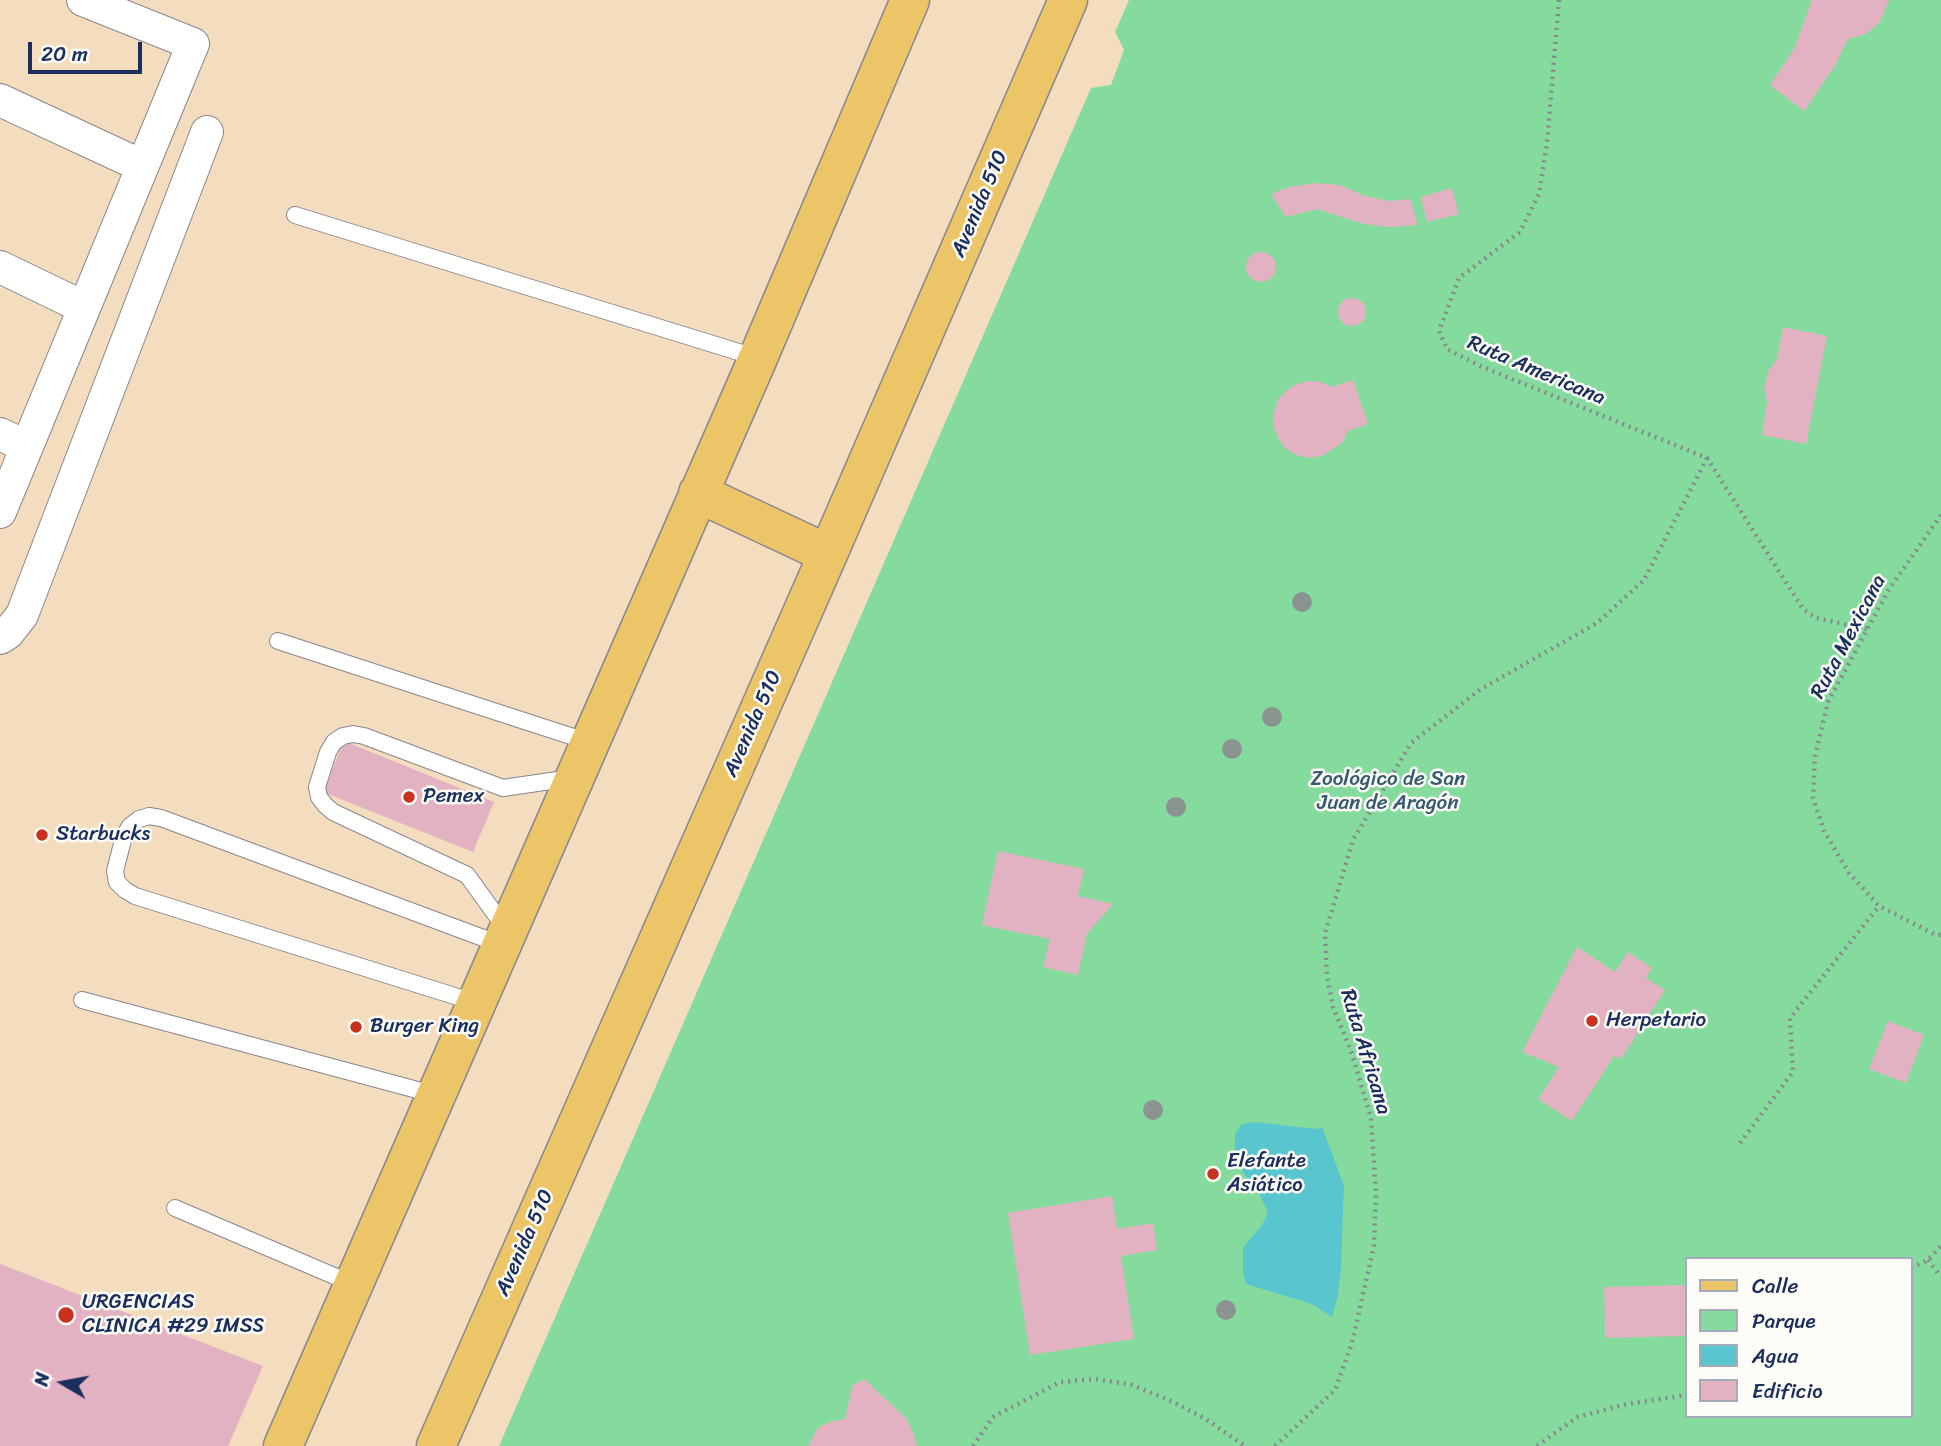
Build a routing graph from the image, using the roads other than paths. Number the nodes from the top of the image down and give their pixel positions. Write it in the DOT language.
graph roads {
  1 [pos="83,0"];
  2 [pos="909,0"];
  3 [pos="1068,0"];
  4 [pos="0,100"];
  5 [pos="207,132"];
  6 [pos="142,166"];
  7 [pos="295,215"];
  8 [pos="0,267"];
  9 [pos="83,307"];
  10 [pos="758,358"];
  11 [pos="13,441"];
  12 [pos="698,493"];
  13 [pos="0,512"];
  14 [pos="828,554"];
  15 [pos="0,638"];
  16 [pos="278,641"];
  17 [pos="589,743"];
  18 [pos="574,777"];
  19 [pos="505,939"];
  20 [pos="82,1000"];
  21 [pos="477,1003"];
  22 [pos="436,1095"];
  23 [pos="175,1208"];
  24 [pos="353,1284"];
  25 [pos="282,1446"];
  26 [pos="436,1446"];
  1 -- 6 [label="street"];
  2 -- 10 [label="main road"];
  3 -- 14 [label="main road, Avenida 510"];
  4 -- 6 [label="street"];
  5 -- 15 [label="street"];
  6 -- 9 [label="street"];
  7 -- 10 [label="lane"];
  8 -- 9 [label="street"];
  9 -- 11 [label="street"];
  10 -- 12 [label="main road"];
  11 -- 13 [label="street"];
  12 -- 14 [label="main road"];
  12 -- 17 [label="main road"];
  14 -- 26 [label="main road, Avenida 510"];
  16 -- 17 [label="lane"];
  17 -- 18 [label="main road"];
  18 -- 19 [label="main road"];
  18 -- 19 [label="lane"];
  19 -- 21 [label="main road"];
  19 -- 21 [label="lane"];
  20 -- 22 [label="lane"];
  21 -- 22 [label="main road"];
  22 -- 24 [label="main road"];
  23 -- 24 [label="lane"];
  24 -- 25 [label="main road"];
}
